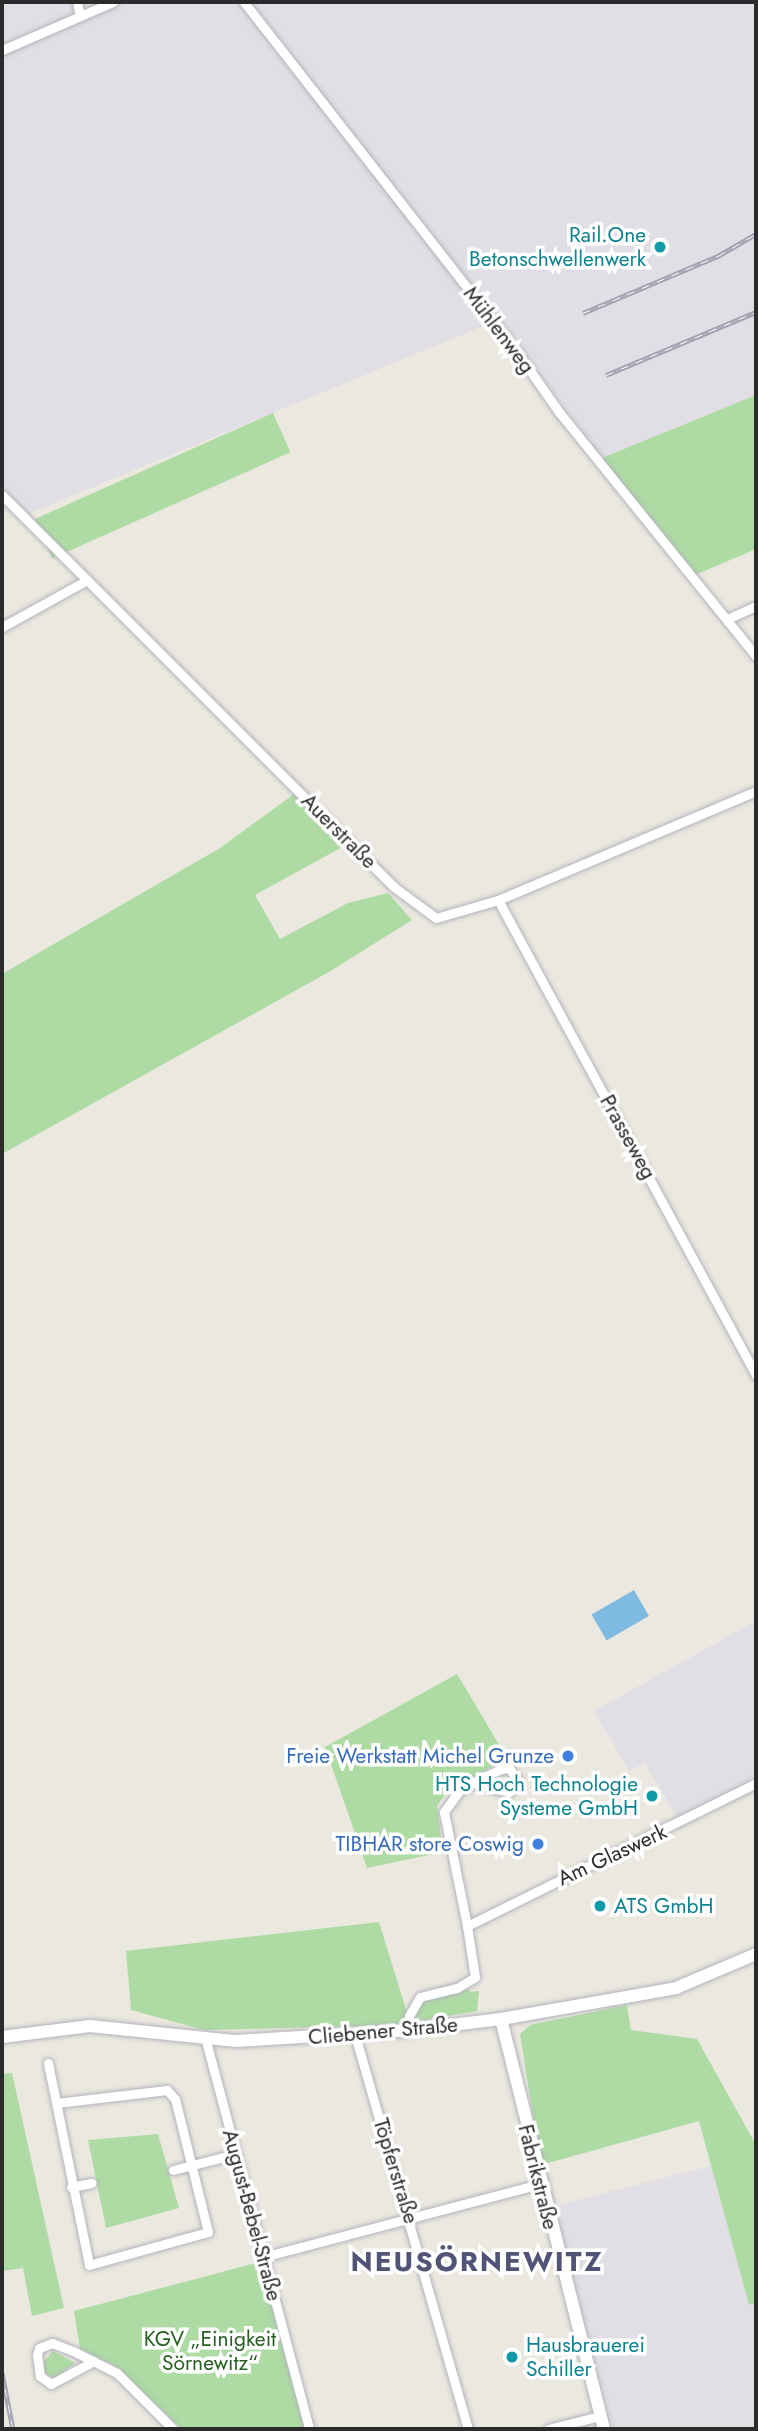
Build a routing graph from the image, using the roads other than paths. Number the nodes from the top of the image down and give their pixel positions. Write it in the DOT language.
graph roads {
  1 [pos="77,2"];
  2 [pos="113,2"];
  3 [pos="244,2"];
  4 [pos="80,16"];
  5 [pos="2,50"];
  6 [pos="2,495"];
  7 [pos="87,580"];
  8 [pos="756,606"];
  9 [pos="727,619"];
  10 [pos="2,626"];
  11 [pos="756,656"];
  12 [pos="756,791"];
  13 [pos="498,900"];
  14 [pos="756,1375"];
  15 [pos="473,1783"];
  16 [pos="756,1783"];
  17 [pos="467,1926"];
  18 [pos="756,1954"];
  19 [pos="501,2019"];
  20 [pos="409,2030"];
  21 [pos="355,2035"];
  22 [pos="2,2037"];
  23 [pos="206,2041"];
  24 [pos="48,2063"];
  25 [pos="57,2103"];
  26 [pos="236,2154"];
  27 [pos="193,2165"];
  28 [pos="173,2170"];
  29 [pos="92,2183"];
  30 [pos="540,2184"];
  31 [pos="71,2187"];
  32 [pos="410,2217"];
  33 [pos="263,2257"];
  34 [pos="94,2361"];
  35 [pos="600,2416"];
  36 [pos="173,2429"];
  37 [pos="309,2429"];
  38 [pos="468,2429"];
  39 [pos="548,2429"];
  40 [pos="604,2429"];
  1 -- 4 [label="street"];
  2 -- 4 [label="street"];
  3 -- 9 [label="street, Mühlenweg"];
  4 -- 5 [label="street"];
  6 -- 7 [label="street, Auerstraße"];
  7 -- 10 [label="street"];
  7 -- 13 [label="street, Auerstraße"];
  8 -- 9 [label="street"];
  9 -- 11 [label="street, Mühlenweg"];
  12 -- 13 [label="street, Auerstraße"];
  13 -- 14 [label="street, Prasseweg"];
  15 -- 17 [label="street"];
  16 -- 17 [label="street, Am Glaswerk"];
  17 -- 20 [label="street"];
  18 -- 19 [label="street, Cliebener Straße"];
  19 -- 20 [label="street, Cliebener Straße"];
  19 -- 30 [label="street, Fabrikstraße"];
  20 -- 21 [label="street, Cliebener Straße"];
  21 -- 23 [label="street, Cliebener Straße"];
  21 -- 32 [label="street, Töpferstraße"];
  22 -- 23 [label="street, Cliebener Straße"];
  23 -- 26 [label="street, August-Bebel-Straße"];
  24 -- 25 [label="street"];
  25 -- 27 [label="street"];
  25 -- 31 [label="street"];
  26 -- 27 [label="street"];
  26 -- 33 [label="street, August-Bebel-Straße"];
  27 -- 28 [label="street"];
  27 -- 31 [label="street"];
  29 -- 31 [label="street"];
  30 -- 32 [label="street"];
  30 -- 35 [label="street, Fabrikstraße"];
  32 -- 33 [label="street"];
  32 -- 38 [label="street, Töpferstraße"];
  33 -- 37 [label="street, August-Bebel-Straße"];
  34 -- 34 [label="street"];
  34 -- 36 [label="street"];
  35 -- 39 [label="street"];
  35 -- 40 [label="street, Fabrikstraße"];
}
